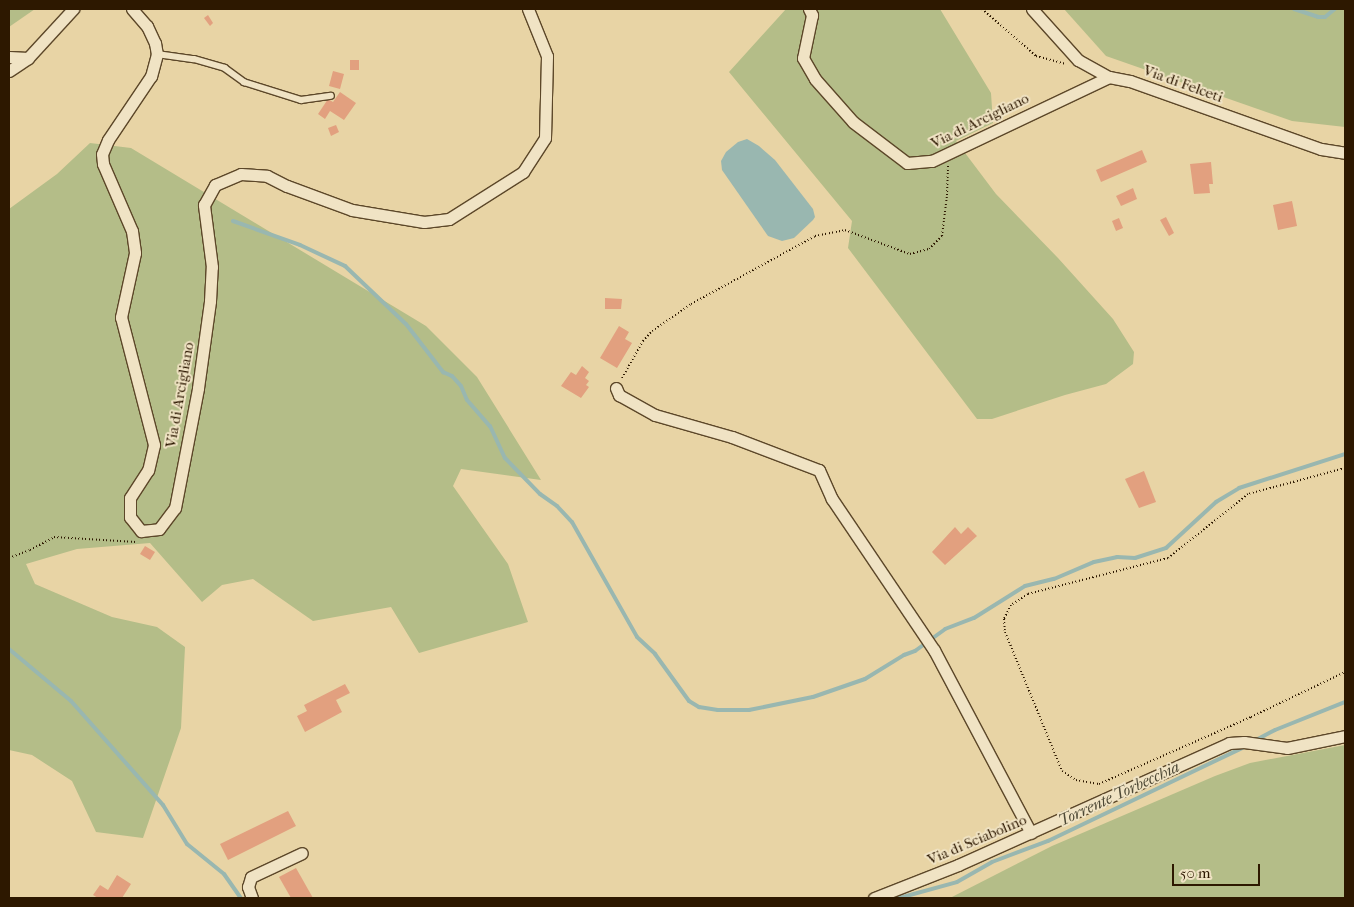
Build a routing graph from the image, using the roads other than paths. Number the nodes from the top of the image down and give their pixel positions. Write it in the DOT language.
graph roads {
  1 [pos="73,9"];
  2 [pos="132,9"];
  3 [pos="528,9"];
  4 [pos="809,9"];
  5 [pos="1032,9"];
  6 [pos="157,54"];
  7 [pos="9,58"];
  8 [pos="28,58"];
  9 [pos="9,71"];
  10 [pos="1110,77"];
  11 [pos="331,96"];
  12 [pos="1345,153"];
  13 [pos="616,388"];
  14 [pos="1345,736"];
  15 [pos="1031,833"];
  16 [pos="302,853"];
  17 [pos="252,898"];
  18 [pos="874,898"];
  1 -- 8 [label="street"];
  2 -- 6 [label="street"];
  3 -- 6 [label="street, Via di Arcigliano"];
  4 -- 10 [label="street, Via di Arcigliano"];
  5 -- 10 [label="street, Via di Felceti"];
  6 -- 11 [label="lane"];
  7 -- 8 [label="street"];
  8 -- 9 [label="street"];
  10 -- 12 [label="street, Via di Felceti"];
  13 -- 15 [label="street"];
  14 -- 15 [label="street, Via di Sciabolino"];
  15 -- 18 [label="street, Via di Sciabolino"];
  16 -- 17 [label="street"];
}
